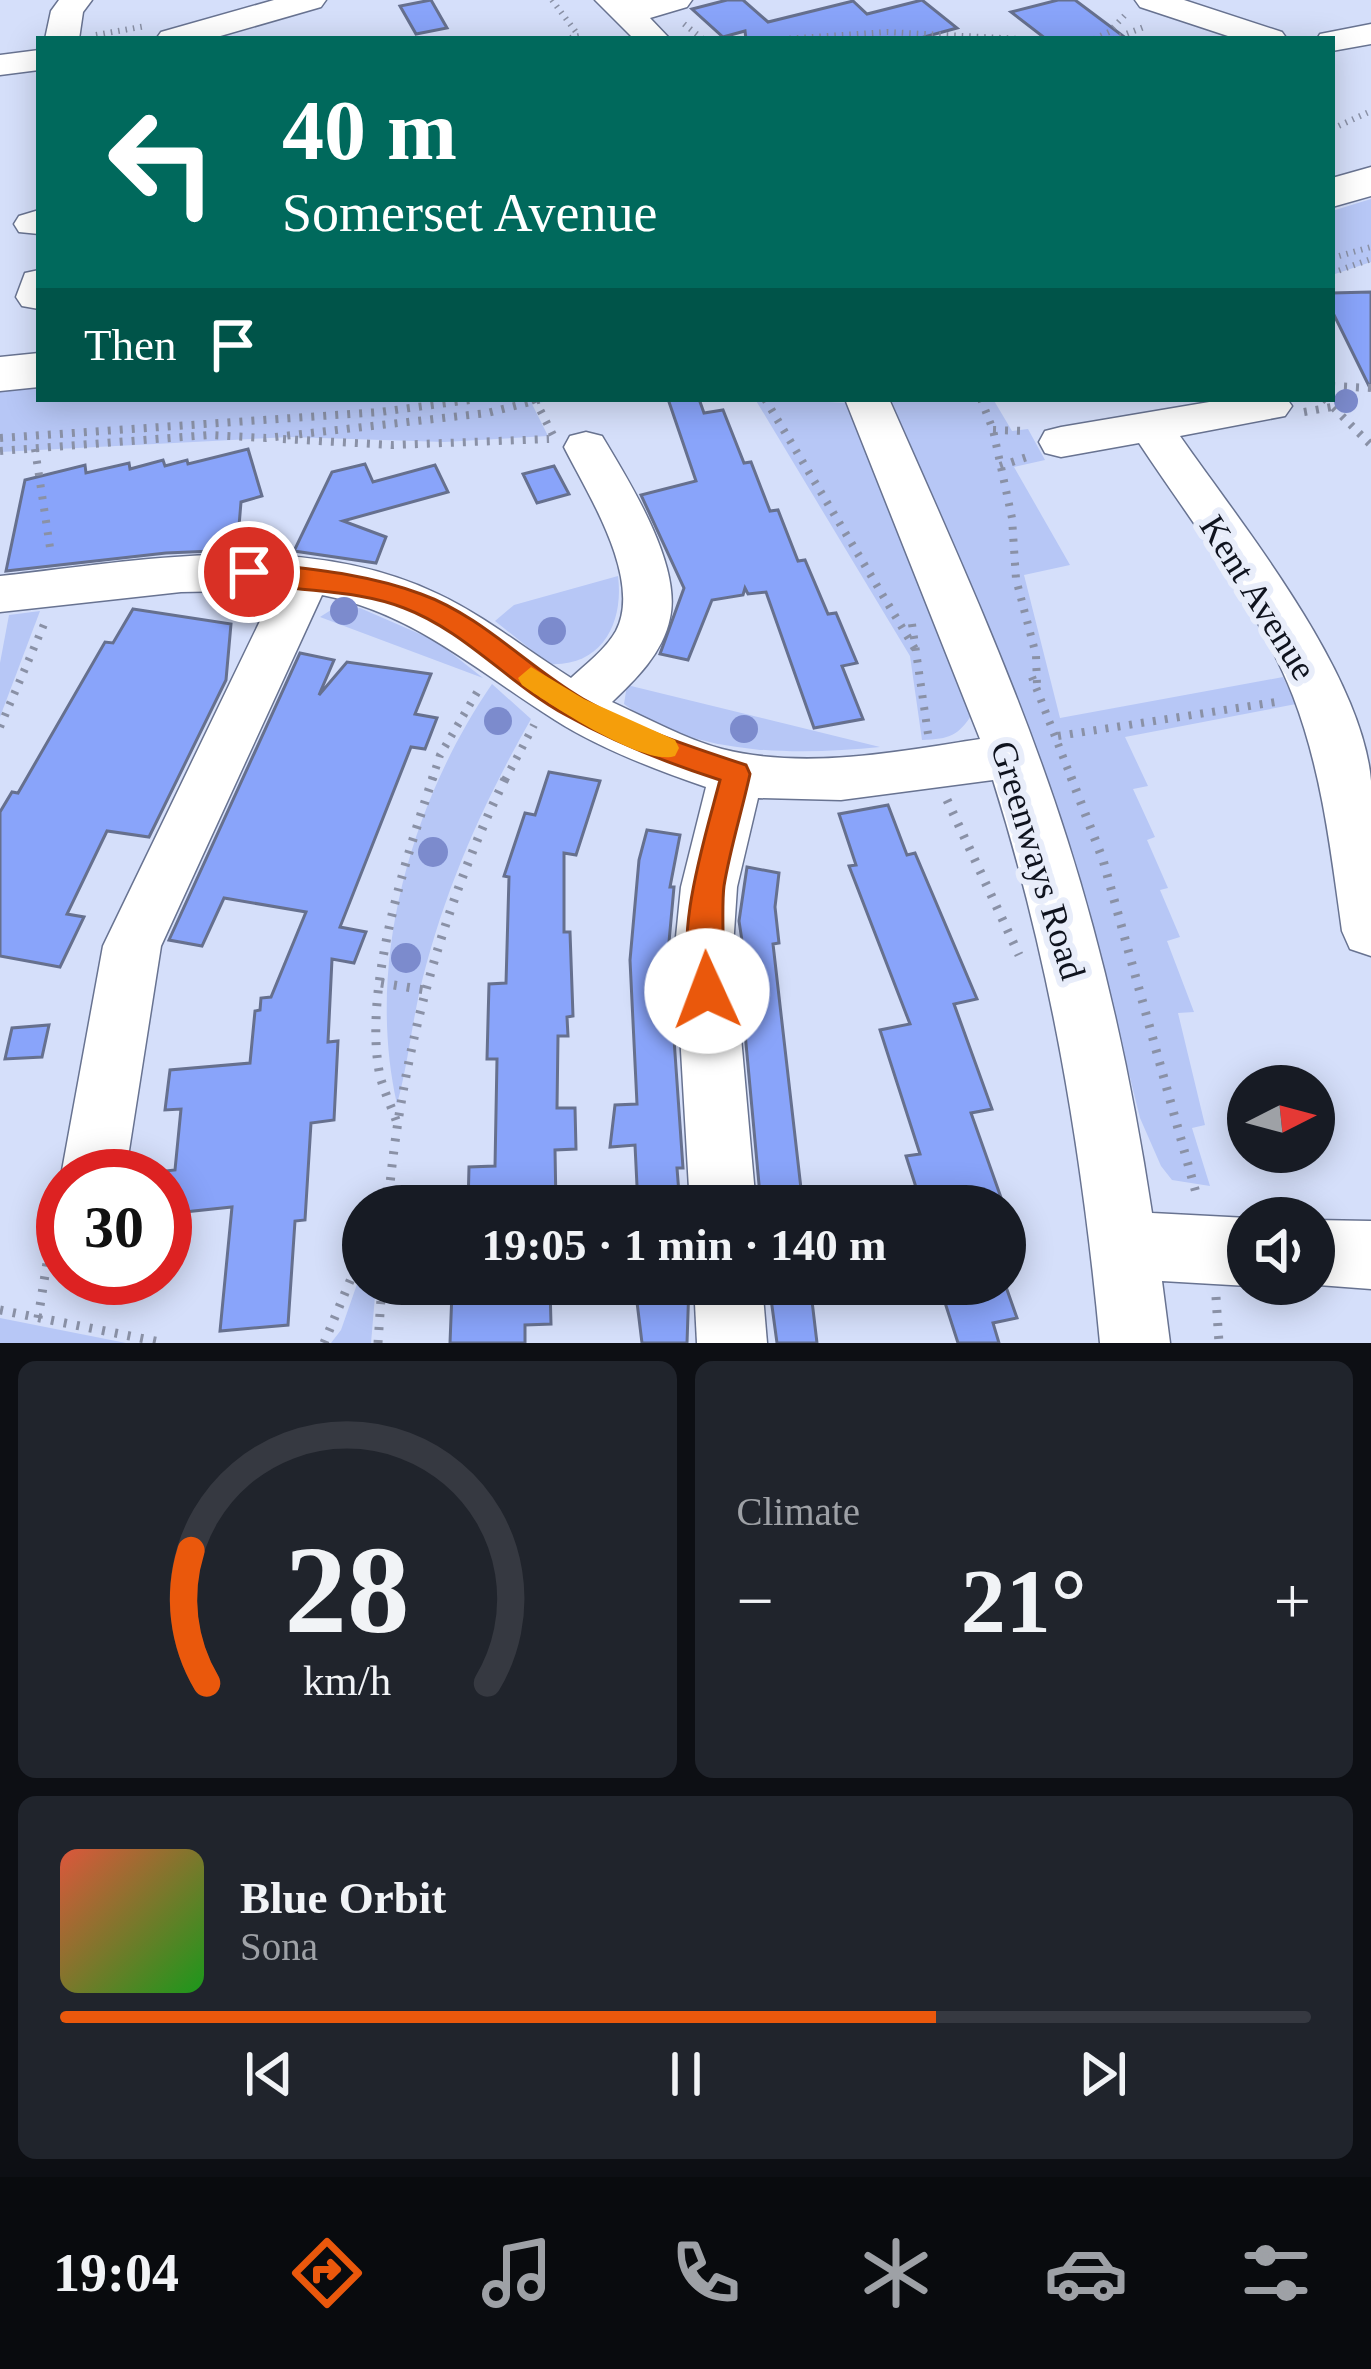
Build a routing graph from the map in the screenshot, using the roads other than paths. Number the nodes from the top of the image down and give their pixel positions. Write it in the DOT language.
graph roads {
  1 [pos="76,0"];
  2 [pos="310,0"];
  3 [pos="676,0"];
  4 [pos="619,7"];
  5 [pos="1139,8"];
  6 [pos="1371,34"];
  7 [pos="63,36"];
  8 [pos="184,36"];
  9 [pos="650,36"];
  10 [pos="1257,36"];
  11 [pos="1335,40"];
  12 [pos="36,60"];
  13 [pos="0,65"];
  14 [pos="1371,182"];
  15 [pos="1335,192"];
  16 [pos="36,370"];
  17 [pos="0,374"];
  18 [pos="868,402"];
  19 [pos="1270,406"];
  20 [pos="1151,428"];
  21 [pos="1061,442"];
  22 [pos="592,454"];
  23 [pos="307,575"];
  24 [pos="0,594"];
  25 [pos="565,700"];
  26 [pos="1034,746"];
  27 [pos="736,774"];
  28 [pos="1358,777"];
  29 [pos="1371,931"];
  30 [pos="97,1149"];
  31 [pos="721,1185"];
  32 [pos="1125,1245"];
  33 [pos="1227,1251"];
  34 [pos="1335,1254"];
  35 [pos="1371,1255"];
  36 [pos="729,1305"];
  37 [pos="732,1343"];
  38 [pos="1135,1343"];
  1 -- 7 [label="street"];
  2 -- 8 [label="street"];
  3 -- 4 [label="street"];
  4 -- 9 [label="street"];
  5 -- 10 [label="street"];
  6 -- 11 [label="street"];
  12 -- 13 [label="street"];
  14 -- 15 [label="main road"];
  16 -- 17 [label="main road"];
  18 -- 26 [label="street, Greenways Road"];
  19 -- 20 [label="street"];
  20 -- 21 [label="street"];
  20 -- 28 [label="street, Kent Avenue"];
  22 -- 25 [label="street"];
  23 -- 24 [label="street"];
  23 -- 25 [label="street"];
  23 -- 30 [label="street"];
  25 -- 27 [label="street"];
  26 -- 27 [label="street"];
  26 -- 32 [label="street, Greenways Road"];
  27 -- 31 [label="street"];
  28 -- 29 [label="street, Kent Avenue"];
  32 -- 33 [label="street"];
  32 -- 38 [label="street, Greenways Road"];
  34 -- 35 [label="street"];
  36 -- 37 [label="street"];
}
